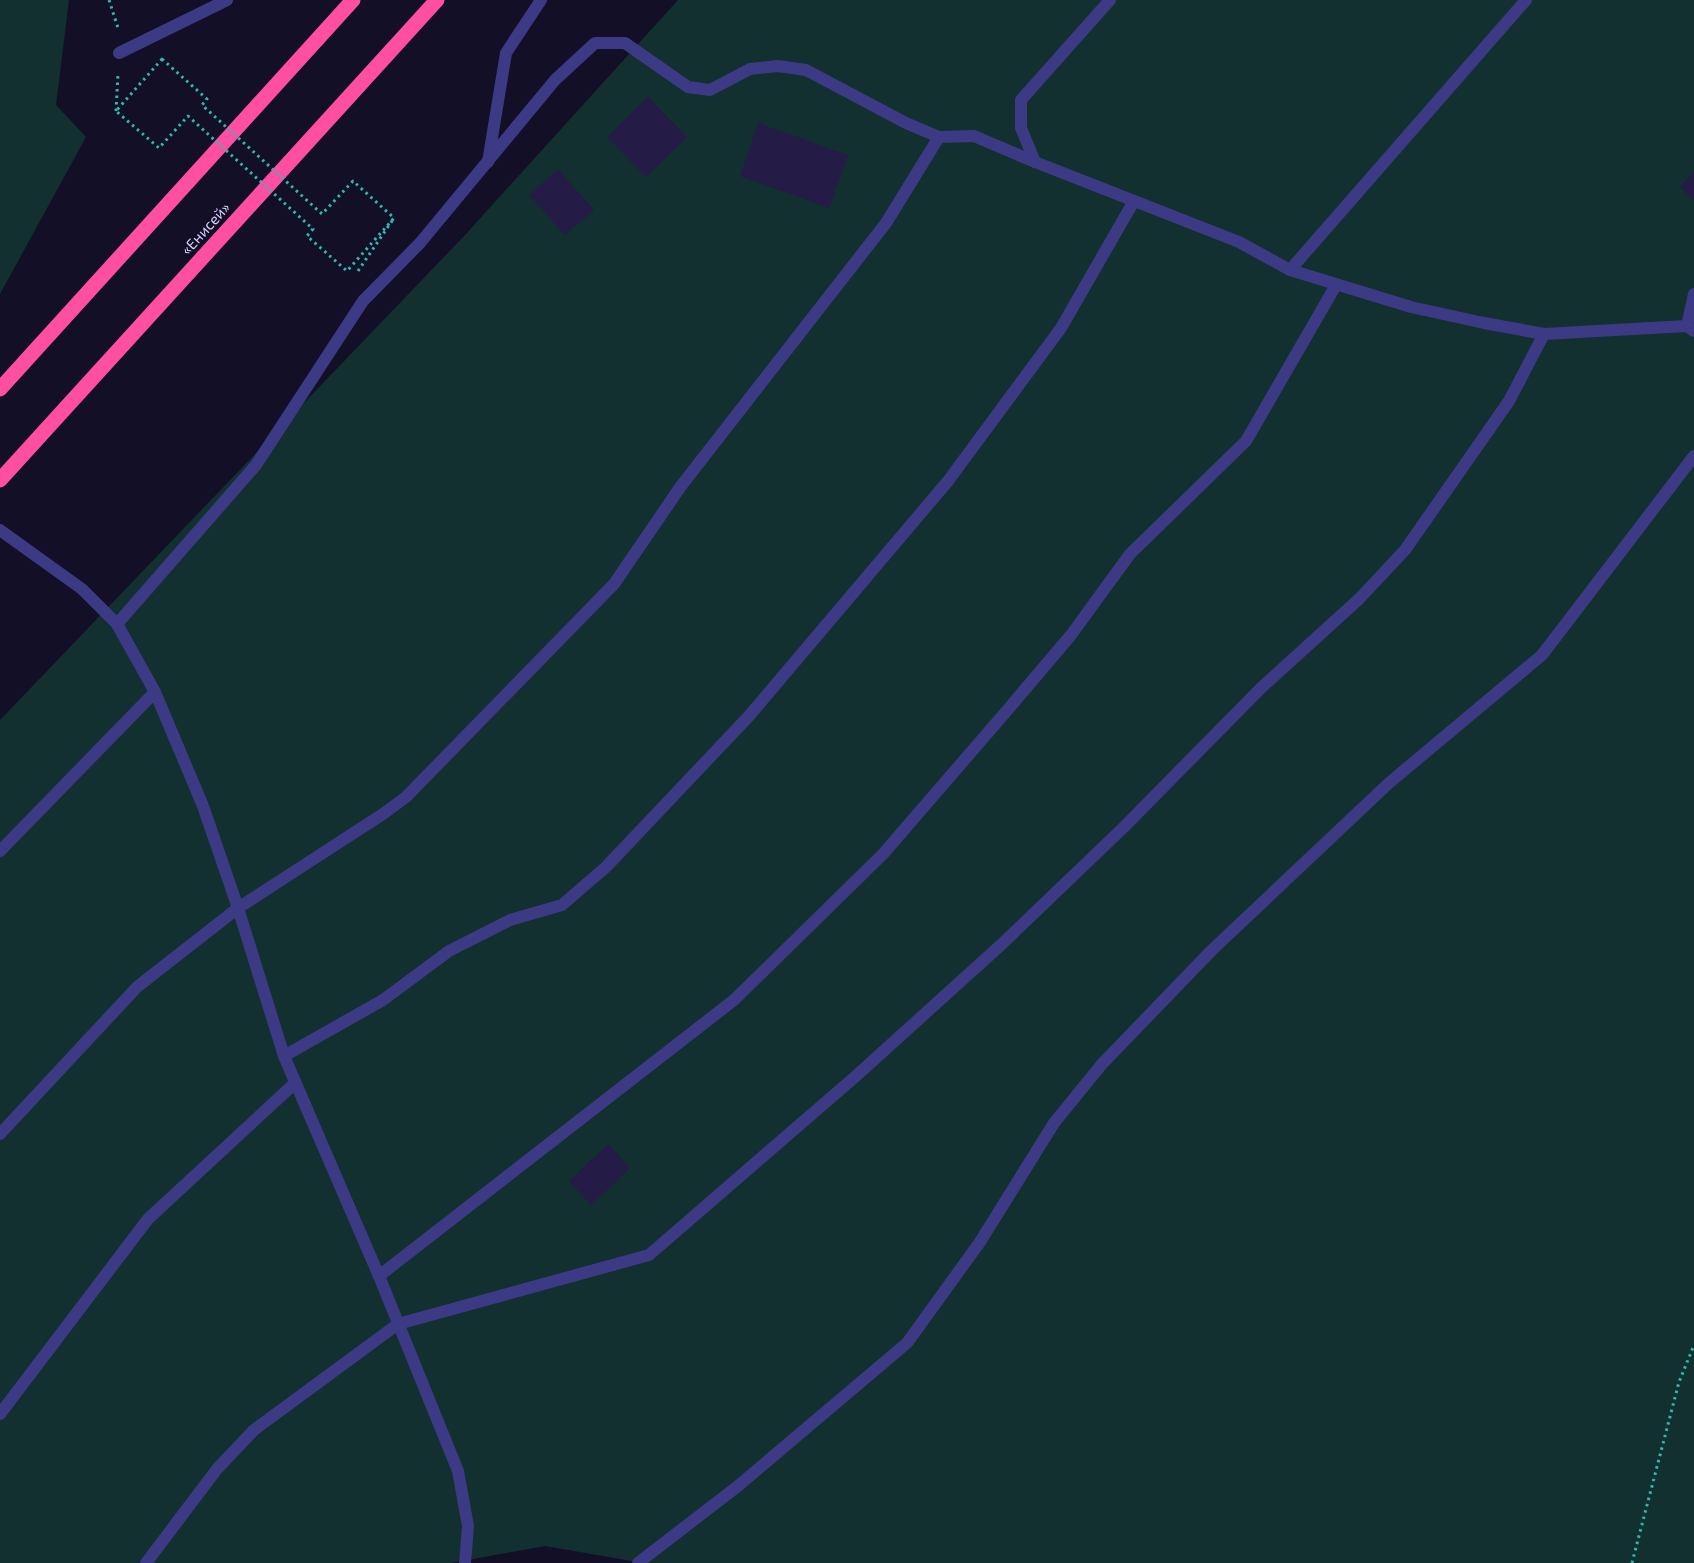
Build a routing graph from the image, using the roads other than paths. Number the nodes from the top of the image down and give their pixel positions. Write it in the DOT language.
graph roads {
  1 [pos="227,0"];
  2 [pos="353,0"];
  3 [pos="437,0"];
  4 [pos="541,0"];
  5 [pos="1110,0"];
  6 [pos="1526,0"];
  7 [pos="119,53"];
  8 [pos="939,137"];
  9 [pos="488,162"];
  10 [pos="1035,162"];
  11 [pos="1134,201"];
  12 [pos="1290,270"];
  13 [pos="1336,284"];
  14 [pos="1694,294"];
  15 [pos="1690,328"];
  16 [pos="1544,334"];
  17 [pos="0,389"];
  18 [pos="1694,456"];
  19 [pos="0,480"];
  20 [pos="0,530"];
  21 [pos="116,624"];
  22 [pos="155,692"];
  23 [pos="0,851"];
  24 [pos="238,908"];
  25 [pos="284,1056"];
  26 [pos="295,1083"];
  27 [pos="0,1134"];
  28 [pos="379,1276"];
  29 [pos="398,1324"];
  30 [pos="0,1414"];
  31 [pos="146,1563"];
  32 [pos="465,1563"];
  33 [pos="638,1563"];
  1 -- 7 [label="street"];
  2 -- 17 [label="highway"];
  3 -- 19 [label="highway, «Енисей»"];
  4 -- 9 [label="street"];
  5 -- 10 [label="street"];
  6 -- 12 [label="street"];
  8 -- 9 [label="street"];
  8 -- 10 [label="street"];
  8 -- 24 [label="street"];
  9 -- 21 [label="street"];
  10 -- 11 [label="street"];
  11 -- 12 [label="street"];
  11 -- 25 [label="street"];
  12 -- 13 [label="street"];
  13 -- 16 [label="street"];
  13 -- 28 [label="street"];
  14 -- 15 [label="street"];
  15 -- 16 [label="street"];
  16 -- 29 [label="street"];
  18 -- 33 [label="street"];
  20 -- 21 [label="street"];
  21 -- 22 [label="street"];
  22 -- 23 [label="street"];
  22 -- 24 [label="street"];
  24 -- 25 [label="street"];
  24 -- 27 [label="street"];
  25 -- 26 [label="street"];
  26 -- 28 [label="street"];
  26 -- 30 [label="street"];
  28 -- 29 [label="street"];
  29 -- 31 [label="street"];
  29 -- 32 [label="street"];
}
